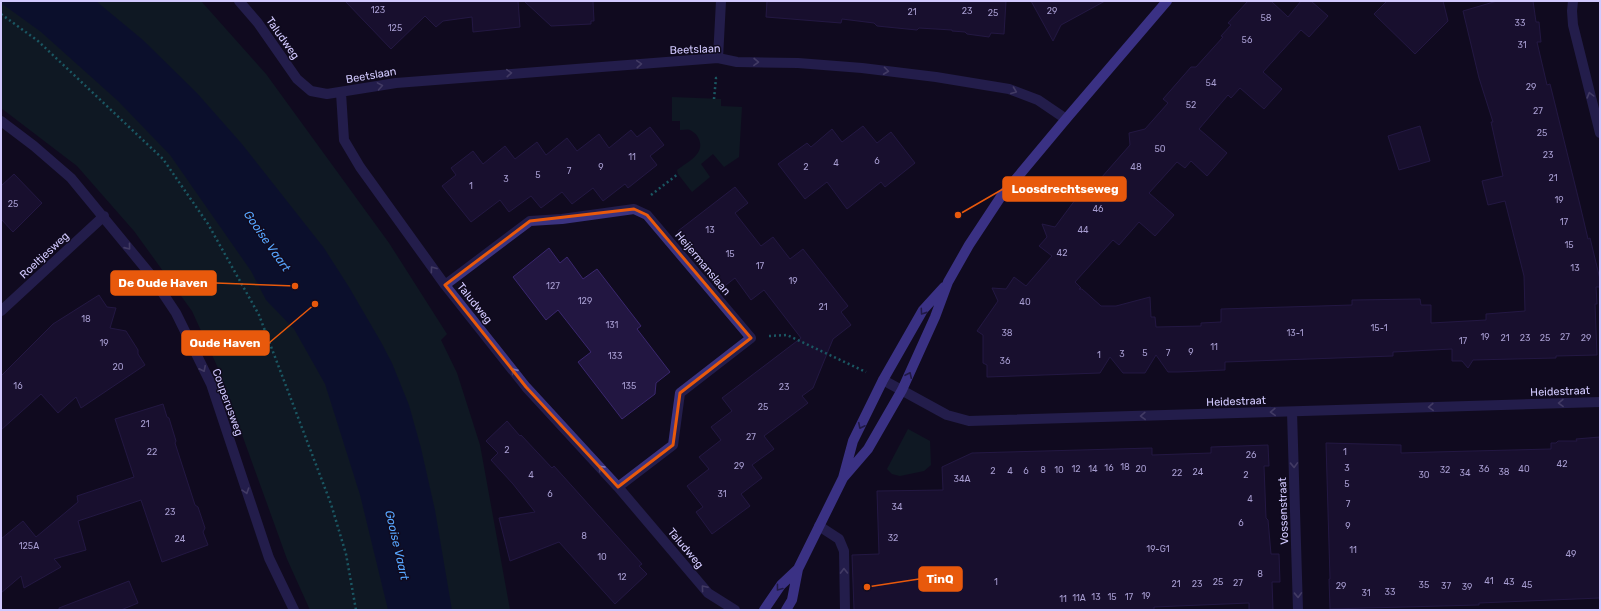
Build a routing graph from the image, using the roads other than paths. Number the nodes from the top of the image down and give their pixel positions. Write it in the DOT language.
graph roads {
  1 [pos="721,1"];
  2 [pos="1167,1"];
  3 [pos="1573,1"];
  4 [pos="241,2"];
  5 [pos="718,58"];
  6 [pos="341,93"];
  7 [pos="1066,119"];
  8 [pos="1,121"];
  9 [pos="1600,133"];
  10 [pos="104,216"];
  11 [pos="948,282"];
  12 [pos="445,286"];
  13 [pos="1,311"];
  14 [pos="883,380"];
  15 [pos="902,390"];
  16 [pos="1600,402"];
  17 [pos="1292,412"];
  18 [pos="843,478"];
  19 [pos="618,487"];
  20 [pos="819,526"];
  21 [pos="798,569"];
  22 [pos="294,610"];
  23 [pos="735,610"];
  24 [pos="764,610"];
  25 [pos="786,610"];
  26 [pos="845,610"];
  27 [pos="1298,610"];
  1 -- 5 [label="street"];
  2 -- 7 [label="street"];
  9 -- 3 [label="street, one-way"];
  4 -- 6 [label="street, Taludweg"];
  6 -- 5 [label="street, Beetslaan, one-way"];
  5 -- 7 [label="street, Beetslaan, one-way"];
  12 -- 6 [label="street, Taludweg, one-way"];
  7 -- 11 [label="street"];
  8 -- 10 [label="street, Couperusweg"];
  10 -- 13 [label="street, Roeltjesweg"];
  10 -- 22 [label="street, Couperusweg, one-way"];
  11 -- 14 [label="street, one-way"];
  15 -- 11 [label="street, one-way"];
  19 -- 12 [label="street, Taludweg, one-way"];
  12 -- 19 [label="street, Heijermanslaan"];
  14 -- 15 [label="street, Heidestraat"];
  14 -- 18 [label="street, one-way"];
  17 -- 15 [label="street, Heidestraat, one-way"];
  15 -- 18 [label="street"];
  16 -- 17 [label="street, Heidestraat, one-way"];
  17 -- 27 [label="street, Vossenstraat, one-way"];
  18 -- 20 [label="street"];
  23 -- 19 [label="street, Taludweg, one-way"];
  20 -- 21 [label="street"];
  26 -- 20 [label="street, one-way"];
  21 -- 24 [label="street, one-way"];
  21 -- 25 [label="street"];
}
